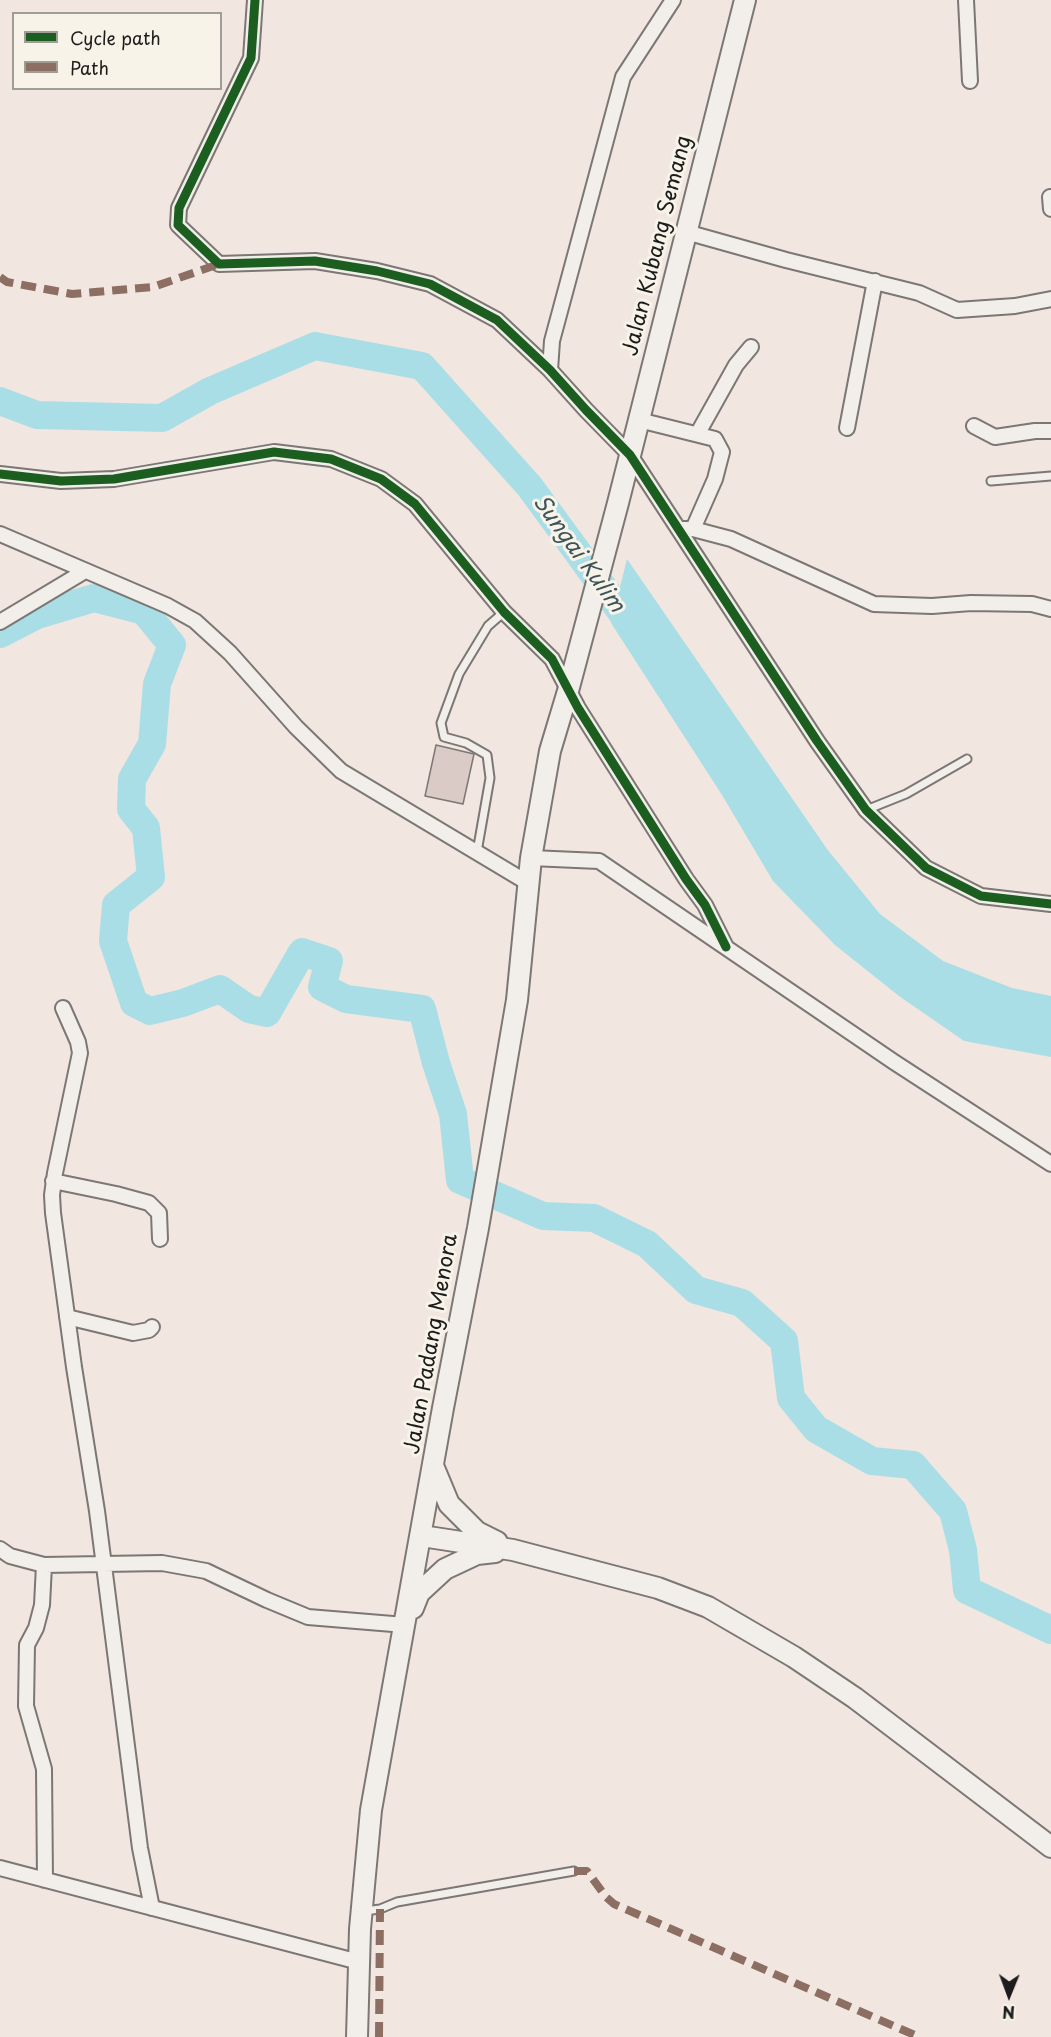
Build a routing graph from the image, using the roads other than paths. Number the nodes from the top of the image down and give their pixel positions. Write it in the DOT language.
graph roads {
  1 [pos="255,0"];
  2 [pos="673,0"];
  3 [pos="745,0"];
  4 [pos="966,0"];
  5 [pos="970,81"];
  6 [pos="686,232"];
  7 [pos="875,281"];
  8 [pos="1051,298"];
  9 [pos="751,347"];
  10 [pos="550,370"];
  11 [pos="639,420"];
  12 [pos="974,426"];
  13 [pos="847,428"];
  14 [pos="1051,431"];
  15 [pos="698,433"];
  16 [pos="630,455"];
  17 [pos="0,474"];
  18 [pos="1051,476"];
  19 [pos="991,481"];
  20 [pos="687,529"];
  21 [pos="0,534"];
  22 [pos="85,571"];
  23 [pos="1051,609"];
  24 [pos="504,612"];
  25 [pos="0,622"];
  26 [pos="575,663"];
  27 [pos="568,691"];
  28 [pos="967,759"];
  29 [pos="866,810"];
  30 [pos="477,852"];
  31 [pos="531,858"];
  32 [pos="528,883"];
  33 [pos="1049,901"];
  34 [pos="726,947"];
  35 [pos="63,1008"];
  36 [pos="1051,1164"];
  37 [pos="53,1181"];
  38 [pos="160,1239"];
  39 [pos="67,1317"];
  40 [pos="152,1326"];
  41 [pos="434,1468"];
  42 [pos="422,1536"];
  43 [pos="0,1549"];
  44 [pos="513,1550"];
  45 [pos="44,1564"];
  46 [pos="103,1564"];
  47 [pos="405,1625"];
  48 [pos="1051,1847"];
  49 [pos="0,1868"];
  50 [pos="574,1871"];
  51 [pos="45,1880"];
  52 [pos="152,1908"];
  53 [pos="362,1911"];
  54 [pos="359,1962"];
  55 [pos="357,2037"];
  1 -- 10 [label="street"];
  2 -- 10 [label="street"];
  3 -- 6 [label="main road, Jalan Kubang Semang"];
  4 -- 5 [label="street"];
  6 -- 7 [label="street"];
  6 -- 11 [label="main road, Jalan Kubang Semang"];
  7 -- 8 [label="street"];
  7 -- 13 [label="street"];
  9 -- 15 [label="street"];
  10 -- 16 [label="street"];
  11 -- 15 [label="street"];
  11 -- 16 [label="main road, Jalan Kubang Semang"];
  12 -- 14 [label="street"];
  15 -- 20 [label="street"];
  16 -- 20 [label="street"];
  16 -- 26 [label="main road, Jalan Kubang Semang"];
  17 -- 24 [label="street"];
  18 -- 19 [label="lane"];
  20 -- 23 [label="street"];
  20 -- 29 [label="street"];
  21 -- 22 [label="street"];
  22 -- 25 [label="street"];
  22 -- 30 [label="street"];
  24 -- 27 [label="street"];
  24 -- 30 [label="lane"];
  26 -- 27 [label="main road, Jalan Padang Menora"];
  27 -- 31 [label="main road, Jalan Padang Menora"];
  27 -- 34 [label="street"];
  28 -- 29 [label="lane"];
  29 -- 33 [label="street"];
  30 -- 32 [label="street"];
  31 -- 32 [label="main road, Jalan Padang Menora"];
  31 -- 34 [label="street"];
  32 -- 41 [label="main road, Jalan Padang Menora"];
  34 -- 36 [label="street"];
  35 -- 37 [label="street"];
  37 -- 38 [label="street"];
  37 -- 39 [label="street"];
  39 -- 40 [label="street"];
  39 -- 46 [label="street"];
  41 -- 42 [label="main road, Jalan Padang Menora"];
  41 -- 44 [label="main road"];
  42 -- 44 [label="main road"];
  42 -- 47 [label="main road, Jalan Padang Menora"];
  43 -- 45 [label="street"];
  44 -- 47 [label="main road"];
  44 -- 48 [label="main road"];
  45 -- 46 [label="street"];
  45 -- 51 [label="street"];
  46 -- 47 [label="street"];
  46 -- 52 [label="street"];
  47 -- 53 [label="main road, Jalan Padang Menora"];
  49 -- 51 [label="street"];
  50 -- 53 [label="lane"];
  51 -- 52 [label="street"];
  52 -- 54 [label="street"];
  53 -- 54 [label="main road, Jalan Padang Menora"];
  54 -- 55 [label="main road, Jalan Padang Menora"];
}
